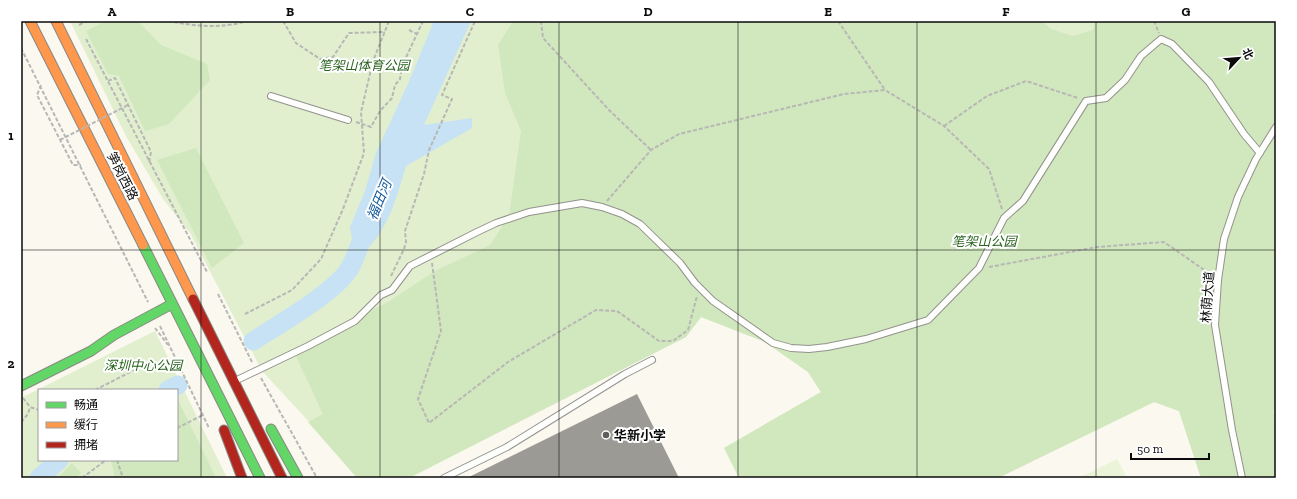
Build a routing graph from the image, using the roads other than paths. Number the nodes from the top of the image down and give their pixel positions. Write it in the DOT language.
graph roads {
  1 [pos="30,21"];
  2 [pos="56,21"];
  3 [pos="271,96"];
  4 [pos="348,120"];
  5 [pos="1276,127"];
  6 [pos="1260,153"];
  7 [pos="169,274"];
  8 [pos="172,304"];
  9 [pos="211,334"];
  10 [pos="192,344"];
  11 [pos="652,360"];
  12 [pos="239,378"];
  13 [pos="21,386"];
  14 [pos="258,408"];
  15 [pos="264,419"];
  16 [pos="259,477"];
  17 [pos="242,478"];
  18 [pos="282,478"];
  19 [pos="298,478"];
  20 [pos="444,478"];
  21 [pos="1242,478"];
  1 -- 7 [label="main road, 笋岗西路"];
  2 -- 7 [label="main road, 笋岗西路"];
  3 -- 4 [label="lane"];
  5 -- 6 [label="lane, 林荫大道"];
  6 -- 12 [label="lane"];
  6 -- 21 [label="lane, 林荫大道"];
  7 -- 8 [label="main road, 笋岗西路"];
  7 -- 9 [label="main road, 笋岗西路"];
  8 -- 10 [label="main road, 笋岗西路"];
  8 -- 13 [label="main road"];
  9 -- 12 [label="main road, 笋岗西路"];
  9 -- 18 [label="main road, 笋岗西路"];
  10 -- 16 [label="main road, 笋岗西路"];
  10 -- 17 [label="main road, 笋岗西路"];
  11 -- 20 [label="lane"];
  12 -- 14 [label="main road, 笋岗西路"];
  15 -- 19 [label="main road"];
}
